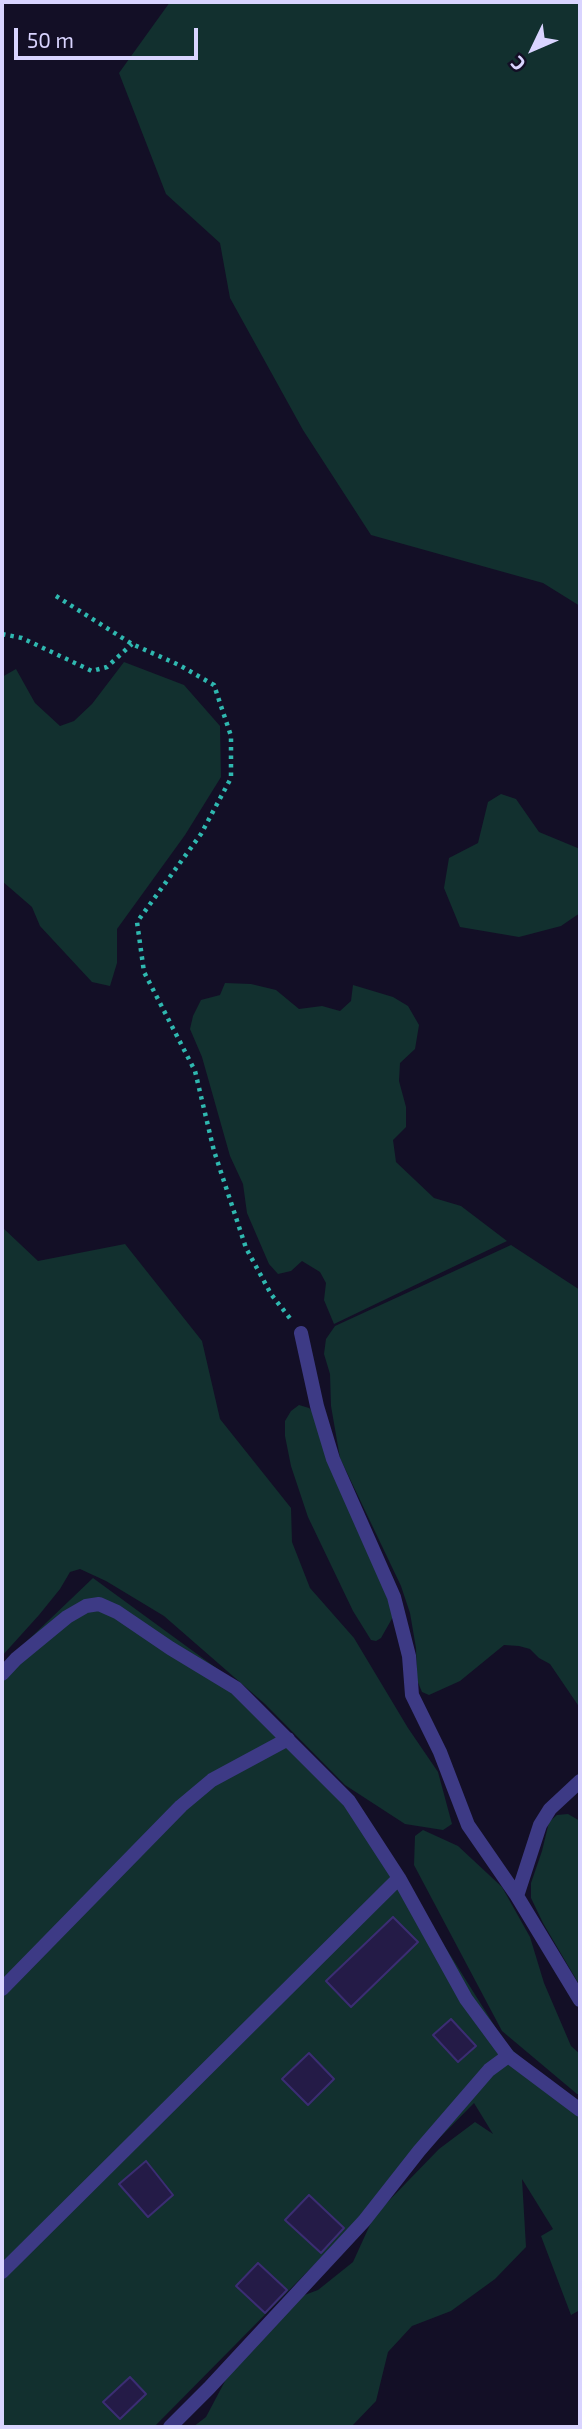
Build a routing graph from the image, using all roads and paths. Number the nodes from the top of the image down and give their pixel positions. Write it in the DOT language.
graph roads {
  1 [pos="55,596"];
  2 [pos="2,635"];
  3 [pos="132,644"];
  4 [pos="301,1333"];
  5 [pos="2,1674"];
  6 [pos="288,1739"];
  7 [pos="580,1781"];
  8 [pos="399,1878"];
  9 [pos="517,1896"];
  10 [pos="2,1989"];
  11 [pos="580,2000"];
  12 [pos="508,2056"];
  13 [pos="580,2110"];
  14 [pos="2,2272"];
  15 [pos="170,2427"];
  1 -- 3 [label="path"];
  2 -- 3 [label="path"];
  3 -- 4 [label="path"];
  4 -- 9 [label="lane"];
  5 -- 6 [label="lane"];
  6 -- 8 [label="lane"];
  6 -- 10 [label="lane"];
  7 -- 9 [label="lane"];
  8 -- 12 [label="lane"];
  8 -- 14 [label="lane"];
  9 -- 11 [label="lane"];
  12 -- 13 [label="lane"];
  12 -- 15 [label="lane"];
}
